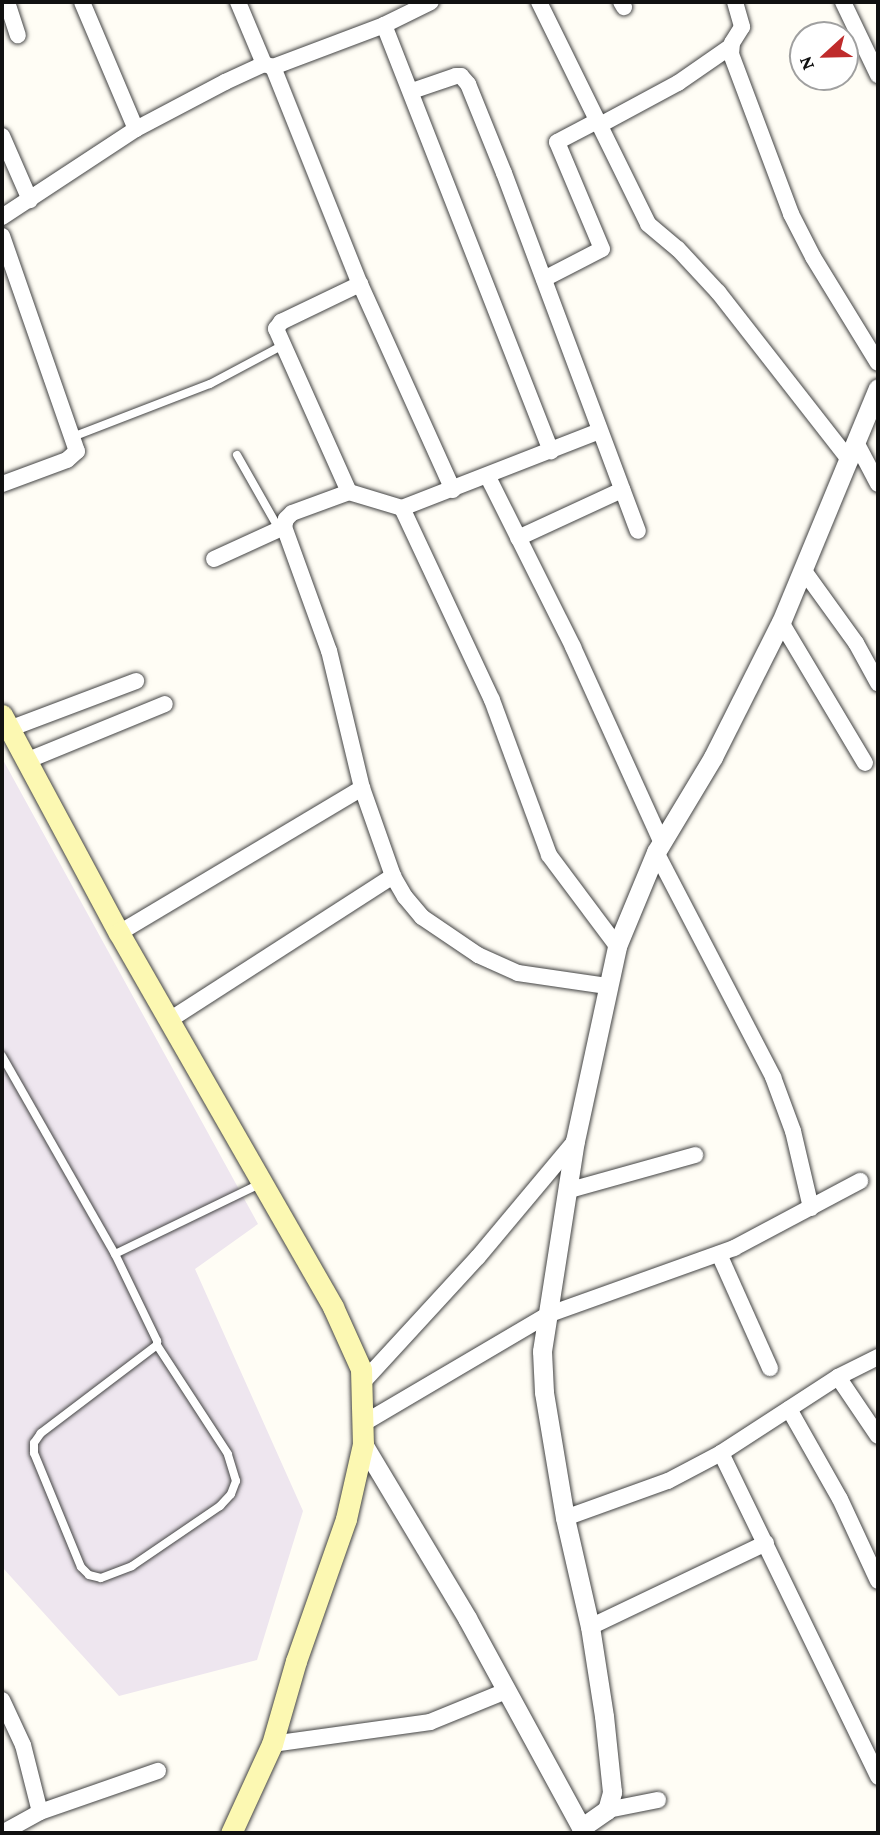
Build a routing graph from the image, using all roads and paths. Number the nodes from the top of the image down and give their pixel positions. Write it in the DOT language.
graph roads {
  1 [pos="7,2"];
  2 [pos="82,2"];
  3 [pos="238,2"];
  4 [pos="431,2"];
  5 [pos="539,2"];
  6 [pos="735,2"];
  7 [pos="843,2"];
  8 [pos="384,25"];
  9 [pos="18,35"];
  10 [pos="730,47"];
  11 [pos="268,65"];
  12 [pos="878,75"];
  13 [pos="412,91"];
  14 [pos="598,123"];
  15 [pos="136,130"];
  16 [pos="2,136"];
  17 [pos="30,200"];
  18 [pos="2,217"];
  19 [pos="2,236"];
  20 [pos="544,279"];
  21 [pos="360,284"];
  22 [pos="282,345"];
  23 [pos="878,363"];
  24 [pos="878,388"];
  25 [pos="600,431"];
  26 [pos="75,436"];
  27 [pos="551,452"];
  28 [pos="853,452"];
  29 [pos="237,455"];
  30 [pos="488,477"];
  31 [pos="2,484"];
  32 [pos="878,484"];
  33 [pos="453,490"];
  34 [pos="622,491"];
  35 [pos="349,492"];
  36 [pos="401,508"];
  37 [pos="281,528"];
  38 [pos="638,531"];
  39 [pos="518,538"];
  40 [pos="214,559"];
  41 [pos="804,571"];
  42 [pos="781,622"];
  43 [pos="136,681"];
  44 [pos="878,683"];
  45 [pos="164,704"];
  46 [pos="6,722"];
  47 [pos="26,761"];
  48 [pos="865,763"];
  49 [pos="362,788"];
  50 [pos="659,848"];
  51 [pos="393,876"];
  52 [pos="119,933"];
  53 [pos="617,946"];
  54 [pos="607,986"];
  55 [pos="168,1021"];
  56 [pos="2,1056"];
  57 [pos="575,1141"];
  58 [pos="695,1155"];
  59 [pos="860,1181"];
  60 [pos="261,1183"];
  61 [pos="570,1191"];
  62 [pos="811,1208"];
  63 [pos="114,1254"];
  64 [pos="719,1254"];
  65 [pos="547,1315"];
  66 [pos="157,1345"];
  67 [pos="878,1357"];
  68 [pos="770,1368"];
  69 [pos="838,1377"];
  70 [pos="362,1383"];
  71 [pos="789,1409"];
  72 [pos="364,1434"];
  73 [pos="878,1436"];
  74 [pos="722,1453"];
  75 [pos="565,1518"];
  76 [pos="766,1543"];
  77 [pos="878,1581"];
  78 [pos="590,1627"];
  79 [pos="506,1691"];
  80 [pos="2,1700"];
  81 [pos="272,1744"];
  82 [pos="158,1771"];
  83 [pos="878,1777"];
  84 [pos="658,1800"];
  85 [pos="607,1810"];
  86 [pos="40,1812"];
  87 [pos="583,1831"];
  88 [pos="2,1833"];
  89 [pos="233,1833"];
  1 -- 9 [label="street"];
  2 -- 15 [label="street"];
  3 -- 11 [label="street"];
  4 -- 8 [label="street"];
  5 -- 14 [label="street"];
  6 -- 10 [label="street"];
  7 -- 12 [label="street"];
  8 -- 11 [label="street"];
  8 -- 13 [label="street"];
  10 -- 14 [label="street"];
  10 -- 23 [label="street"];
  11 -- 15 [label="street"];
  11 -- 21 [label="street"];
  13 -- 20 [label="street"];
  13 -- 27 [label="street"];
  14 -- 20 [label="street"];
  14 -- 28 [label="street"];
  15 -- 17 [label="street"];
  16 -- 17 [label="street"];
  17 -- 18 [label="street"];
  19 -- 26 [label="street"];
  20 -- 25 [label="street"];
  21 -- 22 [label="street"];
  21 -- 33 [label="street"];
  22 -- 26 [label="lane"];
  22 -- 35 [label="street"];
  24 -- 28 [label="street"];
  25 -- 27 [label="street"];
  25 -- 34 [label="street"];
  26 -- 31 [label="street"];
  27 -- 30 [label="street"];
  28 -- 32 [label="street"];
  28 -- 41 [label="street"];
  29 -- 37 [label="lane"];
  30 -- 33 [label="street"];
  30 -- 39 [label="street"];
  33 -- 36 [label="street"];
  34 -- 38 [label="street"];
  34 -- 39 [label="street"];
  35 -- 36 [label="street"];
  35 -- 37 [label="street"];
  36 -- 53 [label="street"];
  37 -- 40 [label="street"];
  37 -- 49 [label="street"];
  39 -- 50 [label="street"];
  41 -- 42 [label="street"];
  41 -- 44 [label="street"];
  42 -- 48 [label="street"];
  42 -- 50 [label="street"];
  43 -- 46 [label="street"];
  45 -- 47 [label="street"];
  46 -- 47 [label="main road"];
  47 -- 52 [label="main road"];
  49 -- 51 [label="street"];
  49 -- 52 [label="street"];
  50 -- 53 [label="street"];
  50 -- 62 [label="street"];
  51 -- 54 [label="street"];
  51 -- 55 [label="street"];
  52 -- 55 [label="main road"];
  53 -- 54 [label="street"];
  54 -- 57 [label="street"];
  55 -- 60 [label="main road"];
  56 -- 63 [label="lane"];
  57 -- 61 [label="street"];
  57 -- 70 [label="street"];
  58 -- 61 [label="street"];
  59 -- 62 [label="street"];
  60 -- 63 [label="lane"];
  60 -- 70 [label="main road"];
  61 -- 65 [label="street"];
  62 -- 64 [label="street"];
  63 -- 66 [label="lane"];
  64 -- 65 [label="street"];
  64 -- 68 [label="street"];
  65 -- 72 [label="street"];
  65 -- 75 [label="street"];
  66 -- 66 [label="lane"];
  67 -- 69 [label="street"];
  69 -- 71 [label="street"];
  69 -- 73 [label="street"];
  70 -- 72 [label="main road"];
  71 -- 74 [label="street"];
  71 -- 77 [label="street"];
  72 -- 79 [label="street"];
  72 -- 81 [label="main road"];
  74 -- 75 [label="street"];
  74 -- 76 [label="street"];
  75 -- 78 [label="street"];
  76 -- 78 [label="street"];
  76 -- 83 [label="street"];
  78 -- 85 [label="street"];
  79 -- 81 [label="street"];
  79 -- 87 [label="street"];
  80 -- 86 [label="street"];
  81 -- 89 [label="main road"];
  82 -- 86 [label="street"];
  84 -- 85 [label="street"];
  85 -- 87 [label="street"];
  86 -- 88 [label="street"];
}
